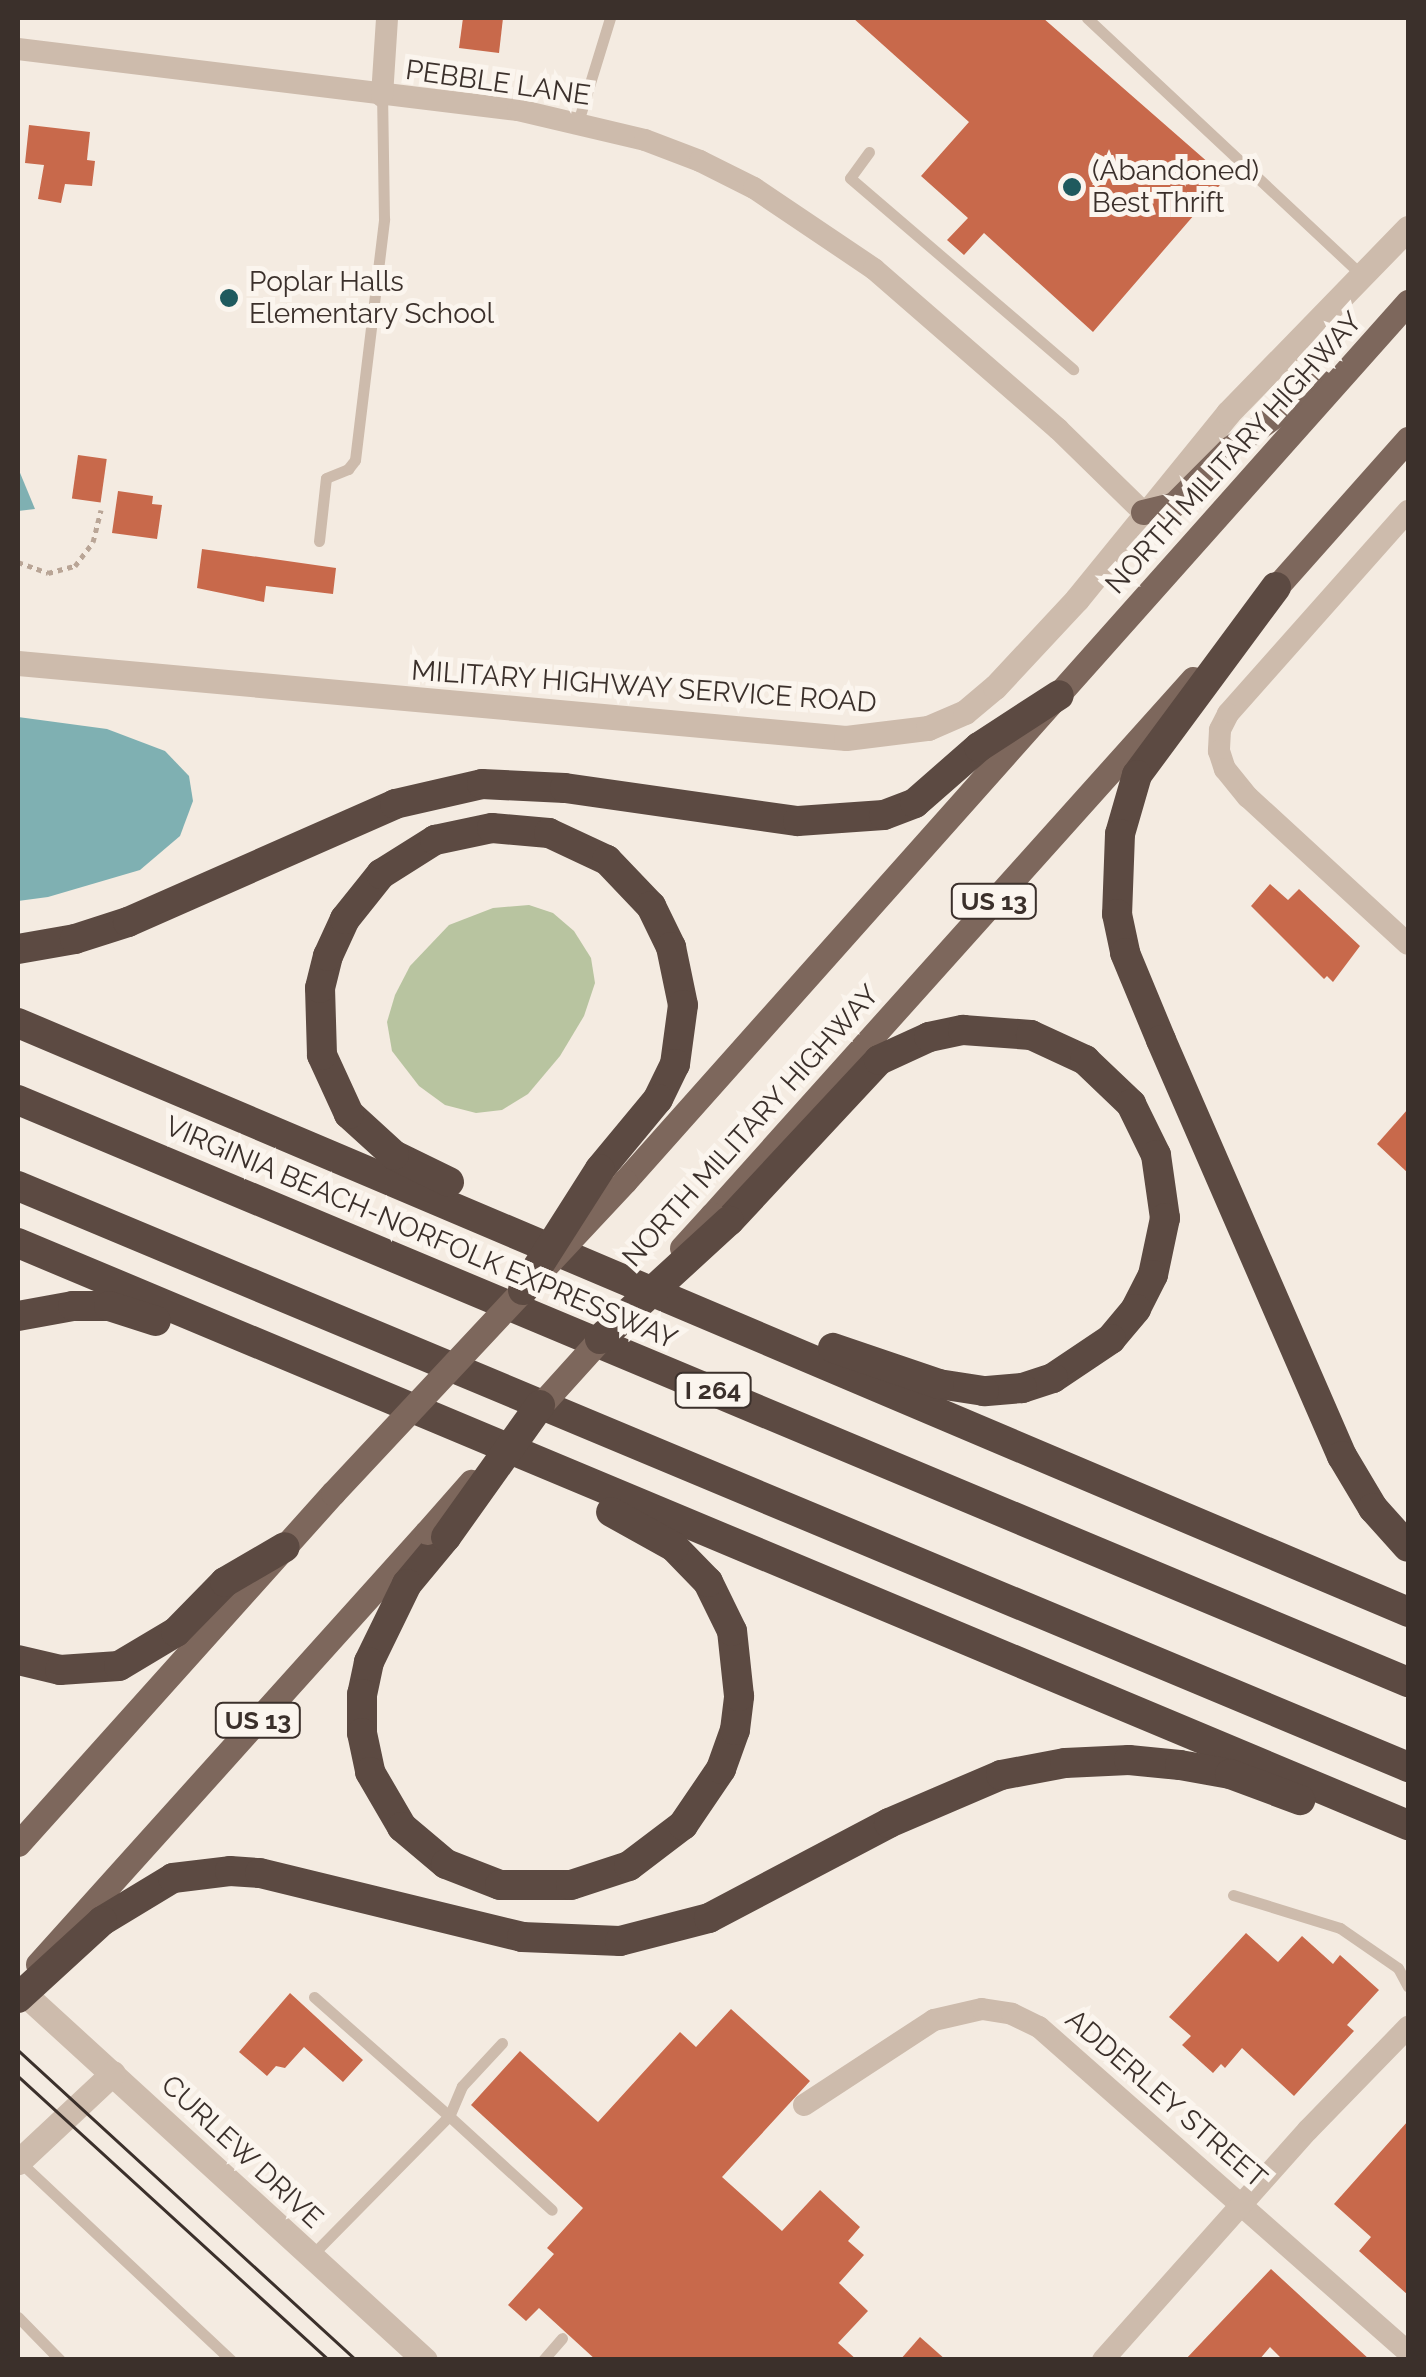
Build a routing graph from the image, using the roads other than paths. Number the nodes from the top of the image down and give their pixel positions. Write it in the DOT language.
graph roads {
  1 [pos="387,18"];
  2 [pos="610,18"];
  3 [pos="1087,18"];
  4 [pos="18,48"];
  5 [pos="382,96"];
  6 [pos="578,122"];
  7 [pos="869,152"];
  8 [pos="1408,228"];
  9 [pos="1364,277"];
  10 [pos="1408,302"];
  11 [pos="1362,353"];
  12 [pos="1073,369"];
  13 [pos="1408,439"];
  14 [pos="1408,511"];
  15 [pos="1144,512"];
  16 [pos="319,541"];
  17 [pos="1276,587"];
  18 [pos="18,663"];
  19 [pos="1059,696"];
  20 [pos="1408,944"];
  21 [pos="18,948"];
  22 [pos="18,1023"];
  23 [pos="18,1100"];
  24 [pos="612,1175"];
  25 [pos="18,1186"];
  26 [pos="721,1218"];
  27 [pos="18,1243"];
  28 [pos="600,1268"];
  29 [pos="523,1290"];
  30 [pos="18,1316"];
  31 [pos="716,1316"];
  32 [pos="600,1339"];
  33 [pos="298,1362"];
  34 [pos="540,1405"];
  35 [pos="446,1422"];
  36 [pos="436,1534"];
  37 [pos="285,1547"];
  38 [pos="1408,1547"];
  39 [pos="1408,1612"];
  40 [pos="18,1660"];
  41 [pos="1408,1682"];
  42 [pos="1408,1767"];
  43 [pos="1408,1828"];
  44 [pos="18,1844"];
  45 [pos="1233,1895"];
  46 [pos="95,1914"];
  47 [pos="18,1987"];
  48 [pos="1408,1987"];
  49 [pos="314,1997"];
  50 [pos="18,1998"];
  51 [pos="1408,2027"];
  52 [pos="502,2043"];
  53 [pos="113,2073"];
  54 [pos="804,2105"];
  55 [pos="449,2116"];
  56 [pos="18,2161"];
  57 [pos="1241,2205"];
  58 [pos="552,2210"];
  59 [pos="310,2256"];
  60 [pos="18,2317"];
  61 [pos="562,2338"];
  62 [pos="1408,2352"];
  63 [pos="60,2360"];
  64 [pos="231,2360"];
  65 [pos="425,2360"];
  66 [pos="543,2360"];
  67 [pos="1103,2360"];
  1 -- 5 [label="street"];
  2 -- 6 [label="lane"];
  3 -- 9 [label="lane"];
  4 -- 5 [label="street, PEBBLE LANE"];
  5 -- 6 [label="street, PEBBLE LANE"];
  5 -- 16 [label="lane"];
  6 -- 15 [label="street, PEBBLE LANE"];
  7 -- 12 [label="lane"];
  8 -- 9 [label="street, MILITARY HIGHWAY SERVICE ROAD"];
  9 -- 15 [label="street, MILITARY HIGHWAY SERVICE ROAD"];
  10 -- 11 [label="main road, NORTH MILITARY HIGHWAY"];
  11 -- 15 [label="main road"];
  11 -- 19 [label="main road, NORTH MILITARY HIGHWAY"];
  13 -- 17 [label="main road, NORTH MILITARY HIGHWAY / US 13"];
  14 -- 20 [label="street"];
  15 -- 18 [label="street, MILITARY HIGHWAY SERVICE ROAD"];
  17 -- 26 [label="main road, NORTH MILITARY HIGHWAY / US 13"];
  17 -- 38 [label="highway"];
  19 -- 21 [label="highway"];
  19 -- 24 [label="main road, NORTH MILITARY HIGHWAY"];
  22 -- 28 [label="highway"];
  23 -- 41 [label="highway, VIRGINIA BEACH-NORFOLK EXPRESSWAY / I 264"];
  24 -- 28 [label="highway"];
  24 -- 29 [label="highway, bridge"];
  25 -- 42 [label="highway"];
  26 -- 31 [label="highway"];
  26 -- 32 [label="highway, bridge"];
  27 -- 33 [label="highway"];
  28 -- 31 [label="highway"];
  29 -- 37 [label="main road, bridge"];
  30 -- 33 [label="highway"];
  31 -- 39 [label="highway"];
  32 -- 34 [label="main road, bridge"];
  33 -- 35 [label="highway"];
  34 -- 36 [label="highway, bridge"];
  35 -- 36 [label="highway"];
  35 -- 43 [label="highway"];
  36 -- 46 [label="main road, US 13"];
  37 -- 40 [label="highway"];
  37 -- 44 [label="main road"];
  43 -- 46 [label="highway"];
  45 -- 48 [label="lane"];
  46 -- 47 [label="main road, US 13"];
  46 -- 50 [label="highway, bridge"];
  47 -- 53 [label="street, CURLEW DRIVE"];
  49 -- 55 [label="lane"];
  51 -- 57 [label="street"];
  52 -- 55 [label="lane"];
  53 -- 56 [label="street"];
  53 -- 59 [label="street, CURLEW DRIVE"];
  54 -- 57 [label="street, ADDERLEY STREET"];
  55 -- 58 [label="lane"];
  55 -- 59 [label="lane"];
  56 -- 64 [label="lane"];
  57 -- 62 [label="street, ADDERLEY STREET"];
  57 -- 67 [label="street"];
  59 -- 65 [label="street, CURLEW DRIVE"];
  60 -- 63 [label="lane"];
  61 -- 66 [label="lane"];
}
